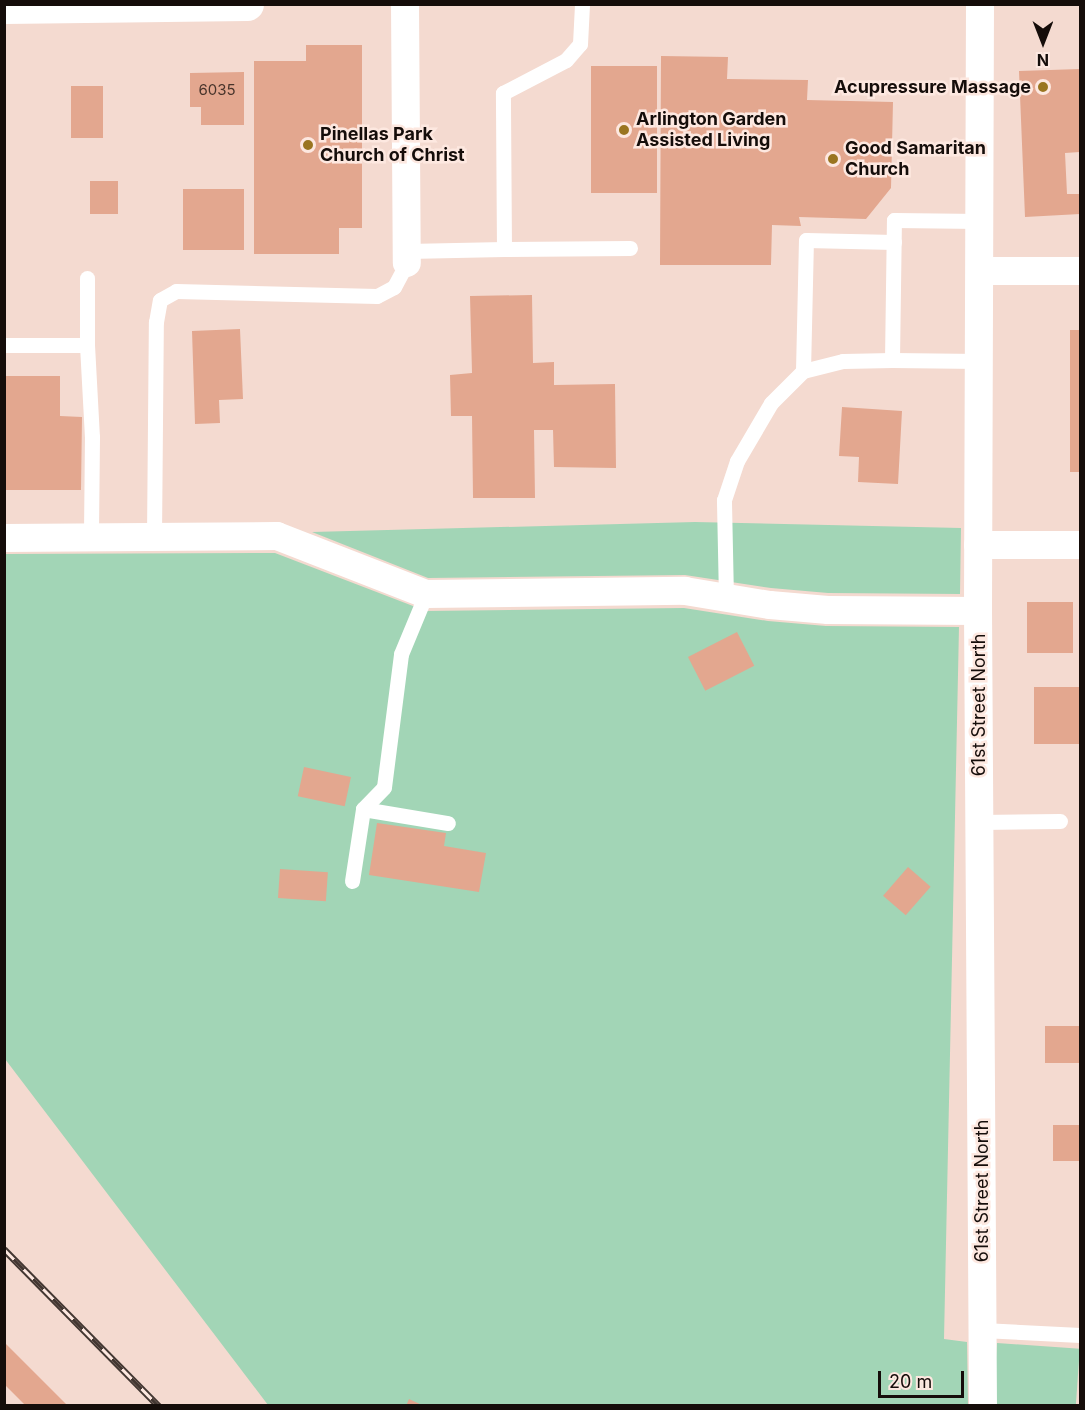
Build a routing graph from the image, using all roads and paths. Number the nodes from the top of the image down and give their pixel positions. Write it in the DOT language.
graph roads {
  1 [pos="247,4"];
  2 [pos="405,4"];
  3 [pos="582,4"];
  4 [pos="980,4"];
  5 [pos="219,5"];
  6 [pos="4,8"];
  7 [pos="980,221"];
  8 [pos="894,242"];
  9 [pos="630,248"];
  10 [pos="504,249"];
  11 [pos="406,257"];
  12 [pos="980,271"];
  13 [pos="1080,271"];
  14 [pos="87,278"];
  15 [pos="4,345"];
  16 [pos="87,345"];
  17 [pos="892,360"];
  18 [pos="979,362"];
  19 [pos="803,371"];
  20 [pos="148,537"];
  21 [pos="4,538"];
  22 [pos="91,538"];
  23 [pos="978,545"];
  24 [pos="1080,545"];
  25 [pos="426,594"];
  26 [pos="726,598"];
  27 [pos="978,611"];
  28 [pos="363,809"];
  29 [pos="1059,821"];
  30 [pos="980,822"];
  31 [pos="448,823"];
  32 [pos="352,881"];
  33 [pos="982,1330"];
  34 [pos="1080,1335"];
  35 [pos="983,1406"];
  1 -- 5 [label="main road"];
  2 -- 11 [label="street"];
  3 -- 10 [label="lane"];
  4 -- 7 [label="street, 61st Street North"];
  5 -- 6 [label="main road"];
  7 -- 8 [label="lane"];
  7 -- 12 [label="street, 61st Street North"];
  8 -- 17 [label="lane"];
  8 -- 19 [label="lane"];
  9 -- 10 [label="lane"];
  10 -- 11 [label="lane"];
  11 -- 20 [label="lane"];
  12 -- 13 [label="street"];
  12 -- 18 [label="street, 61st Street North"];
  14 -- 16 [label="lane"];
  15 -- 16 [label="lane"];
  16 -- 22 [label="lane"];
  17 -- 18 [label="lane"];
  17 -- 19 [label="lane"];
  18 -- 23 [label="street, 61st Street North"];
  19 -- 26 [label="lane"];
  20 -- 22 [label="street"];
  20 -- 25 [label="street"];
  21 -- 22 [label="street"];
  23 -- 24 [label="street"];
  23 -- 27 [label="street, 61st Street North"];
  25 -- 26 [label="street"];
  25 -- 28 [label="lane"];
  26 -- 27 [label="street"];
  27 -- 30 [label="street, 61st Street North"];
  28 -- 31 [label="lane"];
  28 -- 32 [label="lane"];
  29 -- 30 [label="lane"];
  30 -- 33 [label="street, 61st Street North"];
  33 -- 34 [label="lane"];
  33 -- 35 [label="street, 61st Street North"];
}
